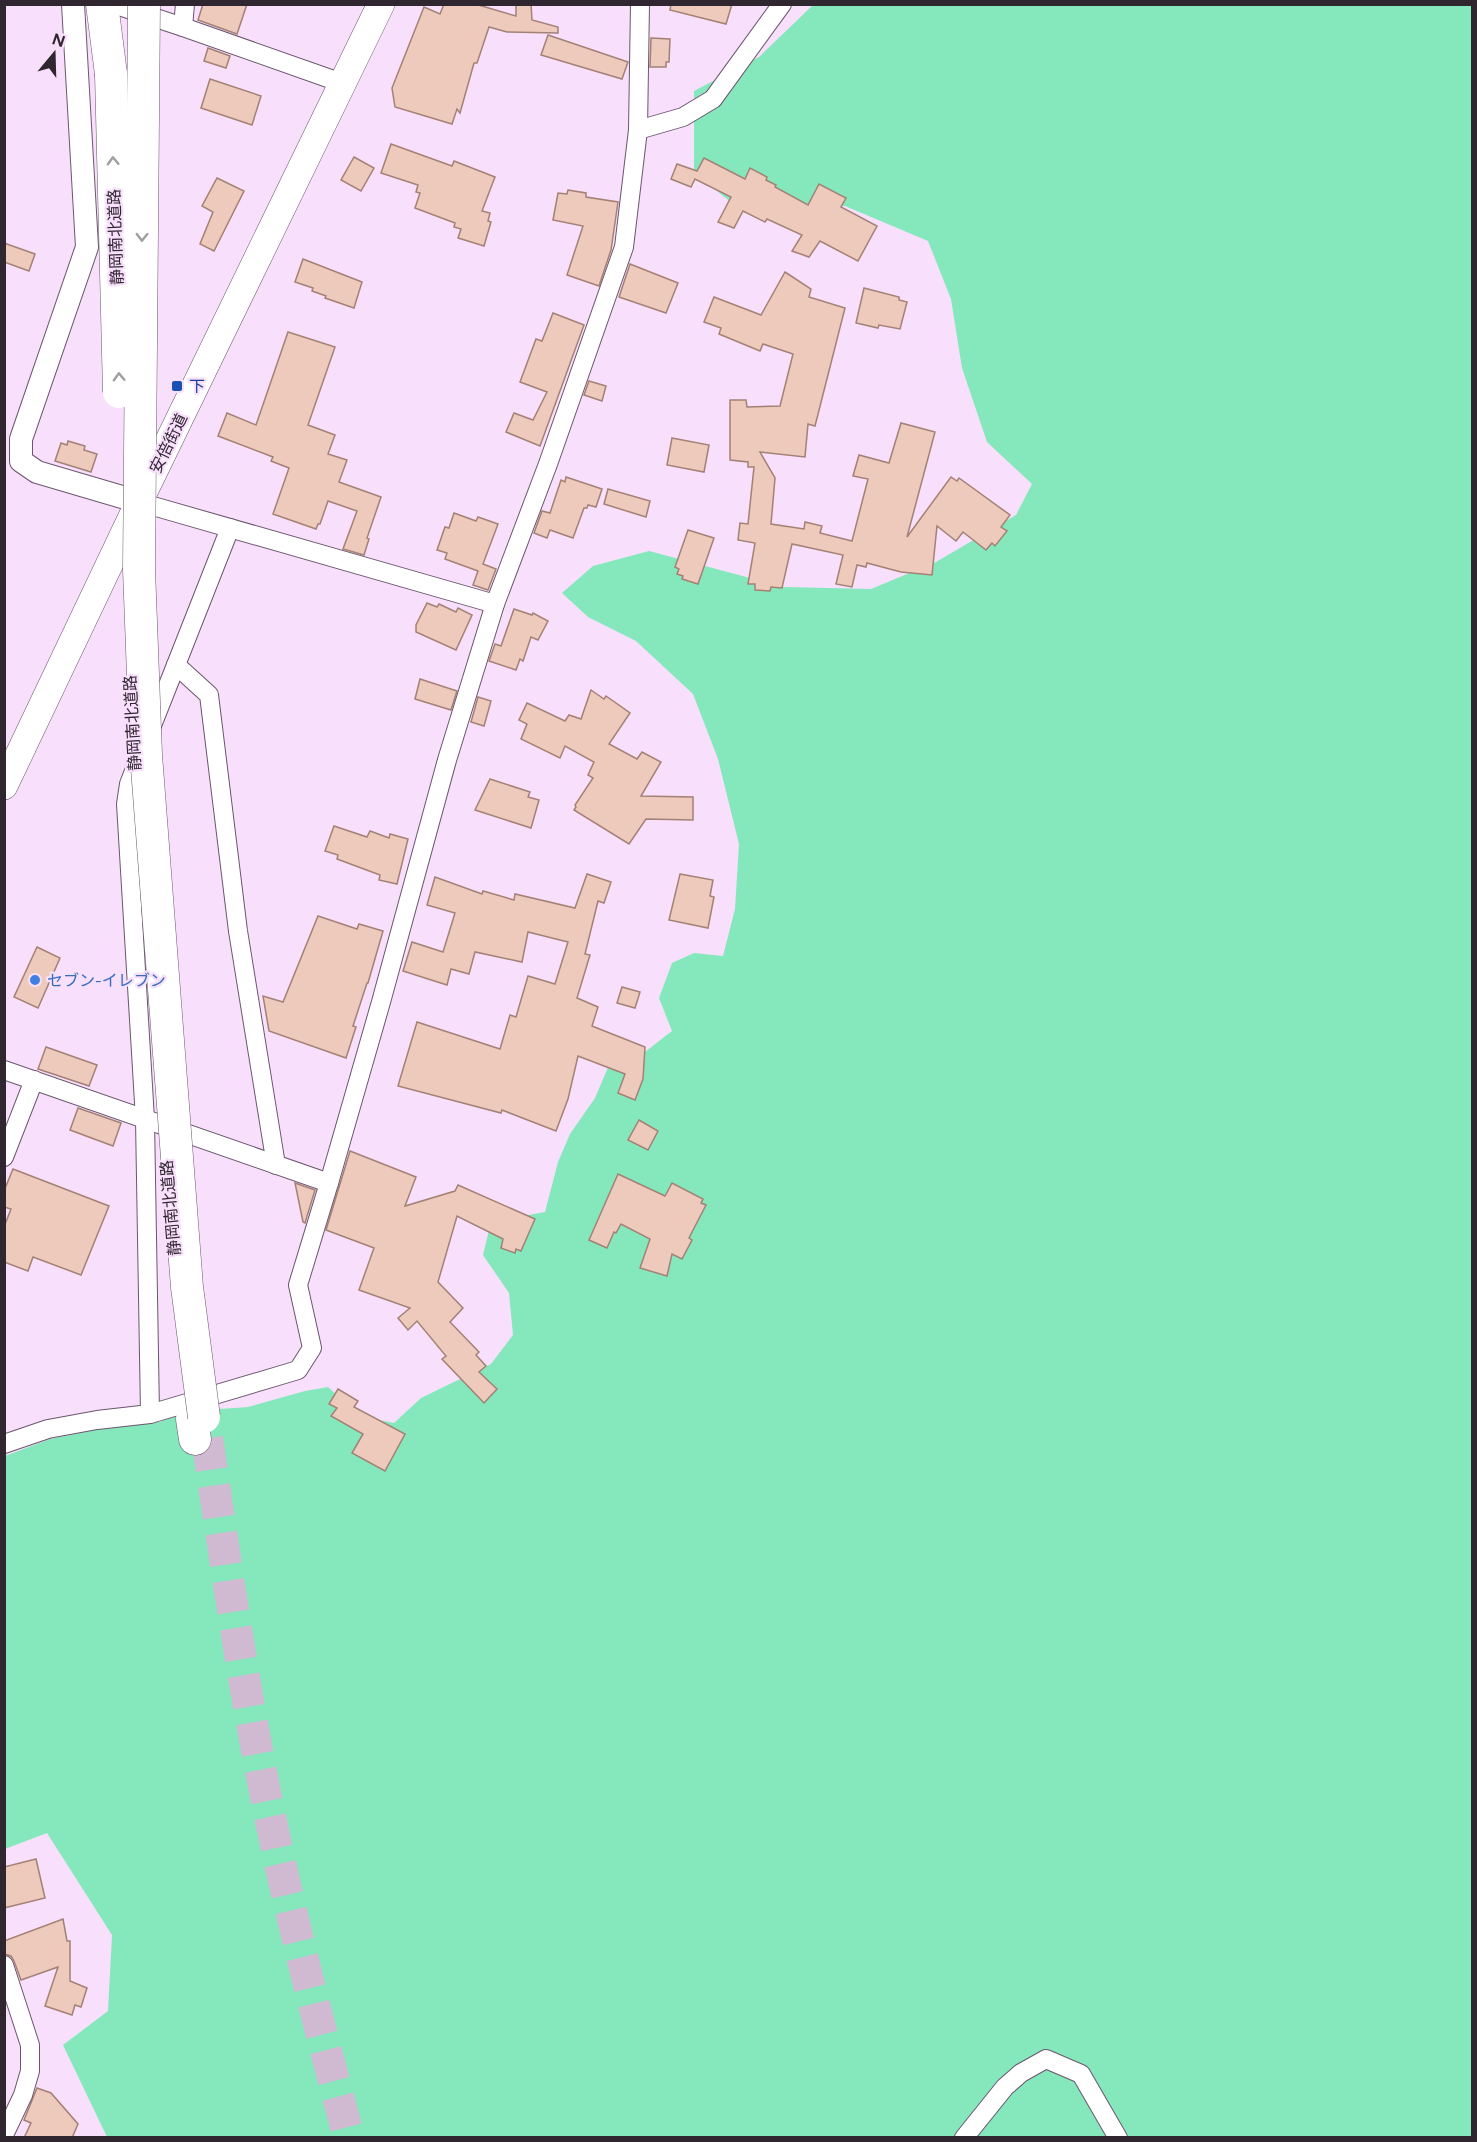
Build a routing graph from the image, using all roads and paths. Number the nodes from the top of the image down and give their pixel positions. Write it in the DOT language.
graph roads {
  1 [pos="73,4"];
  2 [pos="102,4"];
  3 [pos="112,4"];
  4 [pos="144,4"];
  5 [pos="153,4"];
  6 [pos="185,4"];
  7 [pos="381,4"];
  8 [pos="640,4"];
  9 [pos="782,4"];
  10 [pos="183,27"];
  11 [pos="111,74"];
  12 [pos="143,74"];
  13 [pos="342,83"];
  14 [pos="638,130"];
  15 [pos="13,461"];
  16 [pos="139,502"];
  17 [pos="230,528"];
  18 [pos="495,604"];
  19 [pos="176,665"];
  20 [pos="4,786"];
  21 [pos="4,1070"];
  22 [pos="34,1080"];
  23 [pos="145,1119"];
  24 [pos="4,1157"];
  25 [pos="276,1165"];
  26 [pos="328,1184"];
  27 [pos="150,1414"];
  28 [pos="4,1444"];
  29 [pos="4,1965"];
  30 [pos="4,2135"];
  31 [pos="964,2138"];
  32 [pos="1118,2138"];
  1 -- 15 [label="street"];
  2 -- 11 [label="highway"];
  3 -- 10 [label="street"];
  3 -- 11 [label="highway, 静岡南北道路"];
  4 -- 12 [label="highway, 静岡南北道路, bridge"];
  5 -- 12 [label="highway, bridge"];
  6 -- 10 [label="street"];
  7 -- 13 [label="main road, 安倍街道"];
  8 -- 14 [label="street"];
  9 -- 14 [label="street"];
  10 -- 13 [label="street"];
  12 -- 11 [label="highway, 静岡南北道路, one-way, bridge"];
  13 -- 16 [label="main road, 安倍街道"];
  14 -- 18 [label="street"];
  15 -- 16 [label="street"];
  16 -- 17 [label="street"];
  16 -- 20 [label="main road, 安倍街道"];
  17 -- 18 [label="street"];
  17 -- 19 [label="street"];
  18 -- 26 [label="street"];
  19 -- 23 [label="street"];
  19 -- 25 [label="street"];
  21 -- 22 [label="street"];
  22 -- 23 [label="street"];
  22 -- 24 [label="street"];
  23 -- 25 [label="street"];
  23 -- 27 [label="street"];
  25 -- 26 [label="street"];
  26 -- 27 [label="street"];
  27 -- 28 [label="street"];
  29 -- 30 [label="street"];
  31 -- 32 [label="street"];
}
